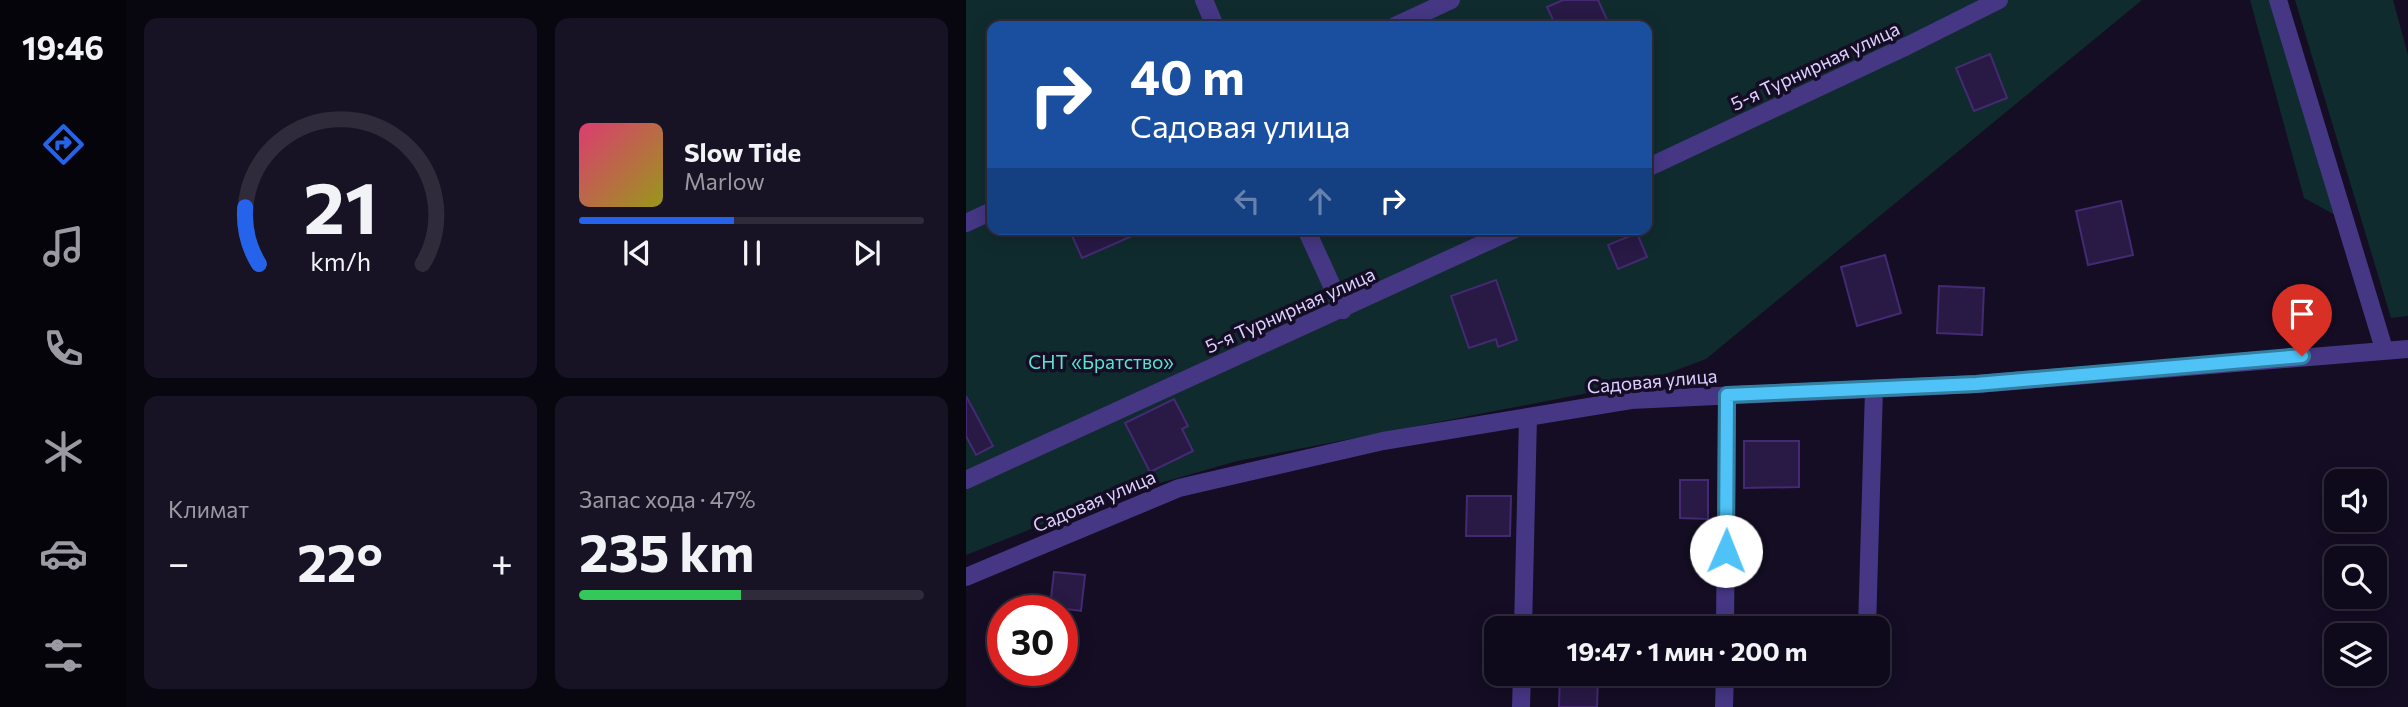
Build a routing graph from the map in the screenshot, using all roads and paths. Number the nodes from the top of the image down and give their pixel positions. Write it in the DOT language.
graph roads {
  1 [pos="1205,0"];
  2 [pos="1451,0"];
  3 [pos="1999,0"];
  4 [pos="2278,0"];
  5 [pos="1213,21"];
  6 [pos="1406,21"];
  7 [pos="1652,166"];
  8 [pos="987,213"];
  9 [pos="966,223"];
  10 [pos="1309,235"];
  11 [pos="1502,235"];
  12 [pos="1343,310"];
  13 [pos="2384,349"];
  14 [pos="2408,349"];
  15 [pos="1874,389"];
  16 [pos="1727,395"];
  17 [pos="1528,417"];
  18 [pos="966,480"];
  19 [pos="966,577"];
  20 [pos="1523,616"];
  21 [pos="1725,616"];
  22 [pos="1867,616"];
  23 [pos="1522,686"];
  24 [pos="1725,686"];
  25 [pos="1521,707"];
  26 [pos="1724,707"];
  1 -- 5 [label="street"];
  2 -- 6 [label="street"];
  3 -- 7 [label="street, 5-я Турнирная улица"];
  4 -- 13 [label="street"];
  8 -- 9 [label="street"];
  10 -- 12 [label="street"];
  11 -- 12 [label="street, 5-я Турнирная улица"];
  12 -- 18 [label="street, 5-я Турнирная улица"];
  13 -- 14 [label="street, Садовая улица"];
  13 -- 15 [label="street, Садовая улица"];
  15 -- 16 [label="street, Садовая улица"];
  15 -- 22 [label="street"];
  16 -- 17 [label="street, Садовая улица"];
  16 -- 21 [label="street"];
  17 -- 19 [label="street, Садовая улица"];
  17 -- 20 [label="street"];
  23 -- 25 [label="street"];
  24 -- 26 [label="street"];
}
